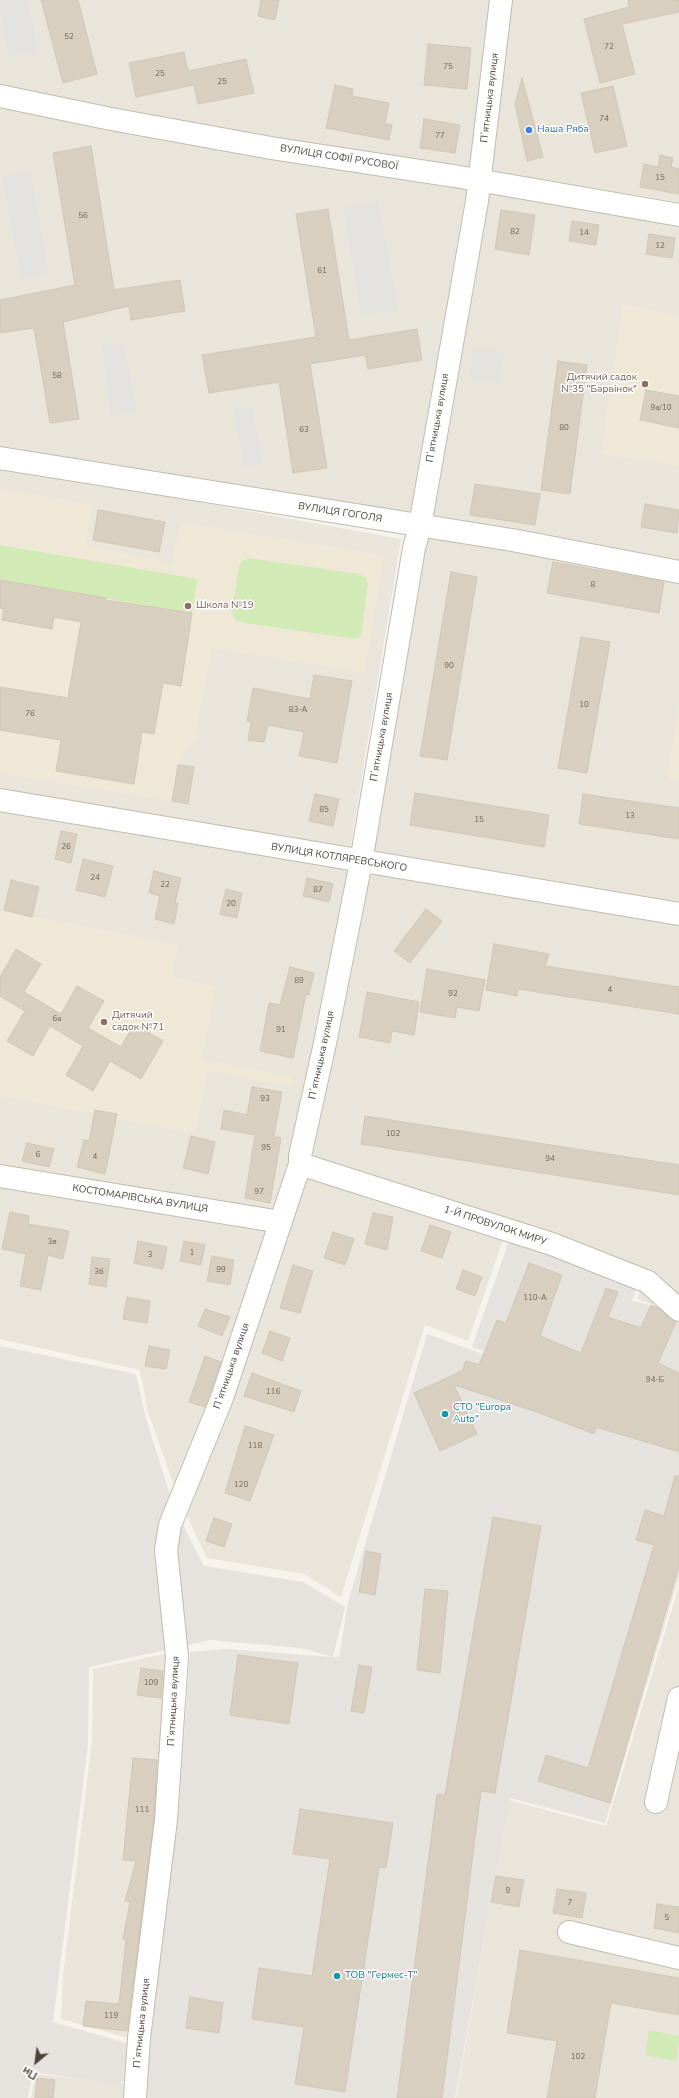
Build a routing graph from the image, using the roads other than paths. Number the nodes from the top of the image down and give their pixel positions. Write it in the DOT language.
graph roads {
  1 [pos="501,0"];
  2 [pos="0,96"];
  3 [pos="480,181"];
  4 [pos="679,215"];
  5 [pos="0,458"];
  6 [pos="420,526"];
  7 [pos="679,572"];
  8 [pos="0,800"];
  9 [pos="361,862"];
  10 [pos="679,914"];
  11 [pos="300,1164"];
  12 [pos="0,1176"];
  13 [pos="280,1222"];
  14 [pos="679,1310"];
  15 [pos="679,1698"];
  16 [pos="656,1802"];
  17 [pos="569,1932"];
  18 [pos="679,1958"];
  19 [pos="135,2098"];
  1 -- 3 [label="street, Пʼятницька вулиця"];
  2 -- 3 [label="street, ВУЛИЦЯ СОФІЇ РУСОВОЇ"];
  3 -- 4 [label="street, ВУЛИЦЯ СОФІЇ РУСОВОЇ"];
  3 -- 6 [label="street, Пʼятницька вулиця"];
  5 -- 6 [label="street, ВУЛИЦЯ ГОГОЛЯ"];
  6 -- 7 [label="street, ВУЛИЦЯ ГОГОЛЯ"];
  6 -- 9 [label="street, Пʼятницька вулиця"];
  8 -- 9 [label="street, ВУЛИЦЯ КОТЛЯРЕВСЬКОГО"];
  9 -- 10 [label="street, ВУЛИЦЯ КОТЛЯРЕВСЬКОГО"];
  9 -- 11 [label="street, Пʼятницька вулиця"];
  11 -- 13 [label="street, Пʼятницька вулиця"];
  11 -- 14 [label="street, 1-Й ПРОВУЛОК МИРУ"];
  12 -- 13 [label="street, КОСТОМАРІВСЬКА ВУЛИЦЯ"];
  13 -- 19 [label="street, Пʼятницька вулиця"];
  15 -- 16 [label="street"];
  17 -- 18 [label="street"];
}
